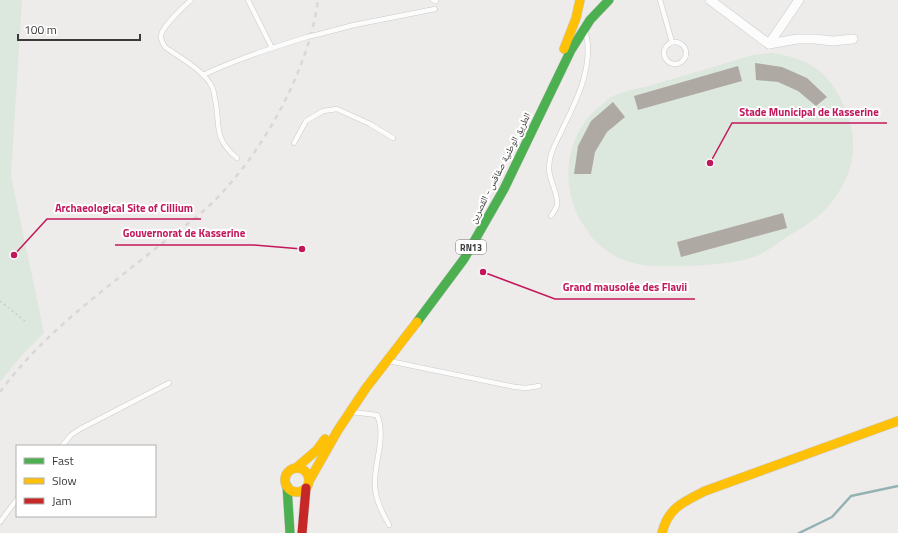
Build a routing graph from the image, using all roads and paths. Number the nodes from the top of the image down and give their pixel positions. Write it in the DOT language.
graph roads {
  1 [pos="191,0"];
  2 [pos="248,0"];
  3 [pos="580,0"];
  4 [pos="609,0"];
  5 [pos="661,0"];
  6 [pos="710,0"];
  7 [pos="799,0"];
  8 [pos="435,9"];
  9 [pos="584,27"];
  10 [pos="853,39"];
  11 [pos="672,42"];
  12 [pos="769,44"];
  13 [pos="272,48"];
  14 [pos="203,75"];
  15 [pos="393,138"];
  16 [pos="294,143"];
  17 [pos="237,158"];
  18 [pos="551,216"];
  19 [pos="0,301"];
  20 [pos="25,321"];
  21 [pos="387,361"];
  22 [pos="170,383"];
  23 [pos="539,386"];
  24 [pos="350,412"];
  25 [pos="898,421"];
  26 [pos="63,445"];
  27 [pos="296,468"];
  28 [pos="308,484"];
  29 [pos="287,486"];
  30 [pos="16,500"];
  31 [pos="0,522"];
  32 [pos="389,525"];
  33 [pos="290,533"];
  34 [pos="302,533"];
  35 [pos="662,533"];
  1 -- 14 [label="lane"];
  2 -- 13 [label="lane"];
  3 -- 27 [label="main road, الطريق الوطنية صفاقس - القصرين / RN13"];
  4 -- 9 [label="main road, الطريق الوطنية صفاقس - القصرين / RN13"];
  5 -- 11 [label="lane"];
  6 -- 12 [label="street"];
  7 -- 12 [label="street"];
  8 -- 13 [label="lane, bridge"];
  9 -- 18 [label="lane"];
  9 -- 21 [label="main road, الطريق الوطنية صفاقس - القصرين / RN13"];
  10 -- 12 [label="street"];
  11 -- 11 [label="lane"];
  13 -- 14 [label="lane"];
  14 -- 17 [label="lane"];
  15 -- 16 [label="lane"];
  19 -- 20 [label="path"];
  21 -- 23 [label="lane"];
  21 -- 24 [label="main road, الطريق الوطنية صفاقس - القصرين / RN13"];
  22 -- 26 [label="lane"];
  24 -- 28 [label="main road, الطريق الوطنية صفاقس - القصرين / RN13"];
  24 -- 32 [label="lane"];
  25 -- 35 [label="main road"];
  27 -- 28 [label="main road"];
  27 -- 29 [label="main road, RN13"];
  28 -- 29 [label="main road"];
  28 -- 34 [label="main road, الطريق الوطنية صفاقس - القصرين / RN13"];
  29 -- 33 [label="main road, RN13"];
  30 -- 31 [label="lane"];
}
